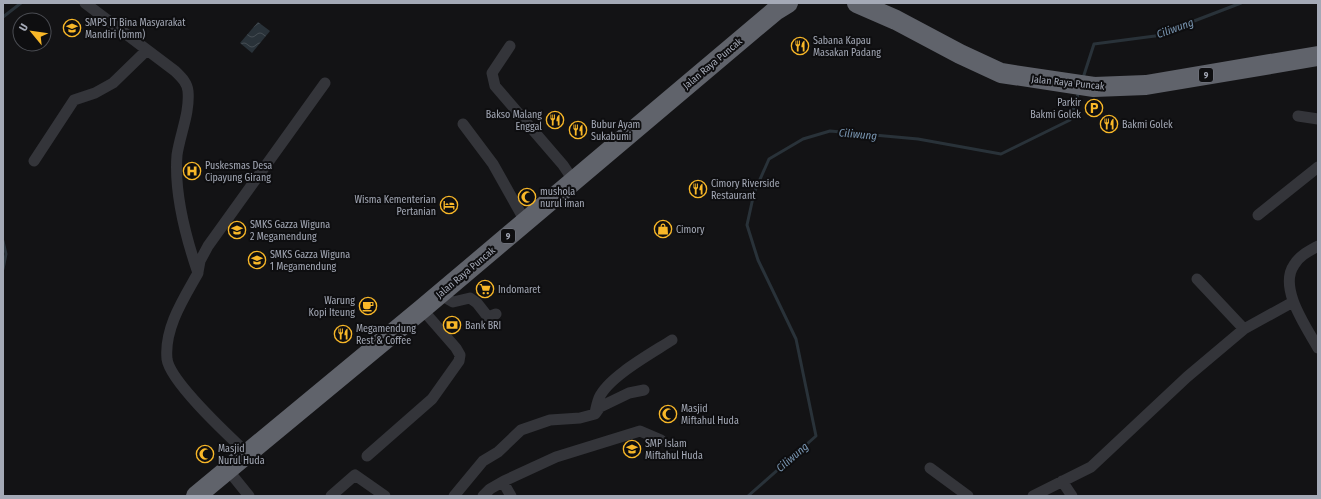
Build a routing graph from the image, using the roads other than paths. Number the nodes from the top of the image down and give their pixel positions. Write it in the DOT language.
graph roads {
  1 [pos="85,3"];
  2 [pos="788,3"];
  3 [pos="857,3"];
  4 [pos="510,46"];
  5 [pos="147,50"];
  6 [pos="1318,56"];
  7 [pos="325,83"];
  8 [pos="1298,116"];
  9 [pos="1318,119"];
  10 [pos="463,124"];
  11 [pos="34,161"];
  12 [pos="1318,167"];
  13 [pos="573,180"];
  14 [pos="1258,215"];
  15 [pos="525,221"];
  16 [pos="1318,246"];
  17 [pos="198,273"];
  18 [pos="1197,279"];
  19 [pos="438,294"];
  20 [pos="1293,302"];
  21 [pos="422,309"];
  22 [pos="496,314"];
  23 [pos="1244,329"];
  24 [pos="672,340"];
  25 [pos="1318,348"];
  26 [pos="644,390"];
  27 [pos="594,414"];
  28 [pos="661,440"];
  29 [pos="248,454"];
  30 [pos="367,456"];
  31 [pos="930,468"];
  32 [pos="228,470"];
  33 [pos="1062,481"];
  34 [pos="503,482"];
  35 [pos="196,496"];
  36 [pos="249,496"];
  37 [pos="331,496"];
  38 [pos="385,496"];
  39 [pos="454,496"];
  40 [pos="483,496"];
  41 [pos="511,496"];
  42 [pos="968,496"];
  43 [pos="1033,496"];
  44 [pos="1072,496"];
  1 -- 5 [label="street"];
  2 -- 13 [label="highway, Jalan Raya Puncak / 9"];
  3 -- 6 [label="highway, Jalan Raya Puncak / 9"];
  4 -- 13 [label="street"];
  5 -- 11 [label="street"];
  5 -- 17 [label="street"];
  7 -- 17 [label="street"];
  8 -- 9 [label="street"];
  10 -- 15 [label="street"];
  12 -- 14 [label="street"];
  13 -- 15 [label="highway, Jalan Raya Puncak / 9"];
  15 -- 19 [label="highway, Jalan Raya Puncak / 9"];
  16 -- 20 [label="street"];
  17 -- 29 [label="street"];
  18 -- 23 [label="street"];
  19 -- 21 [label="highway, Jalan Raya Puncak / 9"];
  19 -- 22 [label="street"];
  20 -- 23 [label="street"];
  20 -- 25 [label="street"];
  21 -- 29 [label="highway, Jalan Raya Puncak / 9"];
  21 -- 30 [label="street"];
  23 -- 33 [label="street"];
  24 -- 27 [label="street"];
  26 -- 27 [label="street"];
  27 -- 39 [label="street"];
  28 -- 34 [label="street"];
  29 -- 32 [label="highway, Jalan Raya Puncak / 9"];
  31 -- 42 [label="street"];
  32 -- 35 [label="highway, Jalan Raya Puncak / 9"];
  32 -- 36 [label="street"];
  33 -- 43 [label="street"];
  33 -- 44 [label="street"];
  34 -- 40 [label="street"];
  34 -- 41 [label="street"];
  37 -- 38 [label="street"];
}
